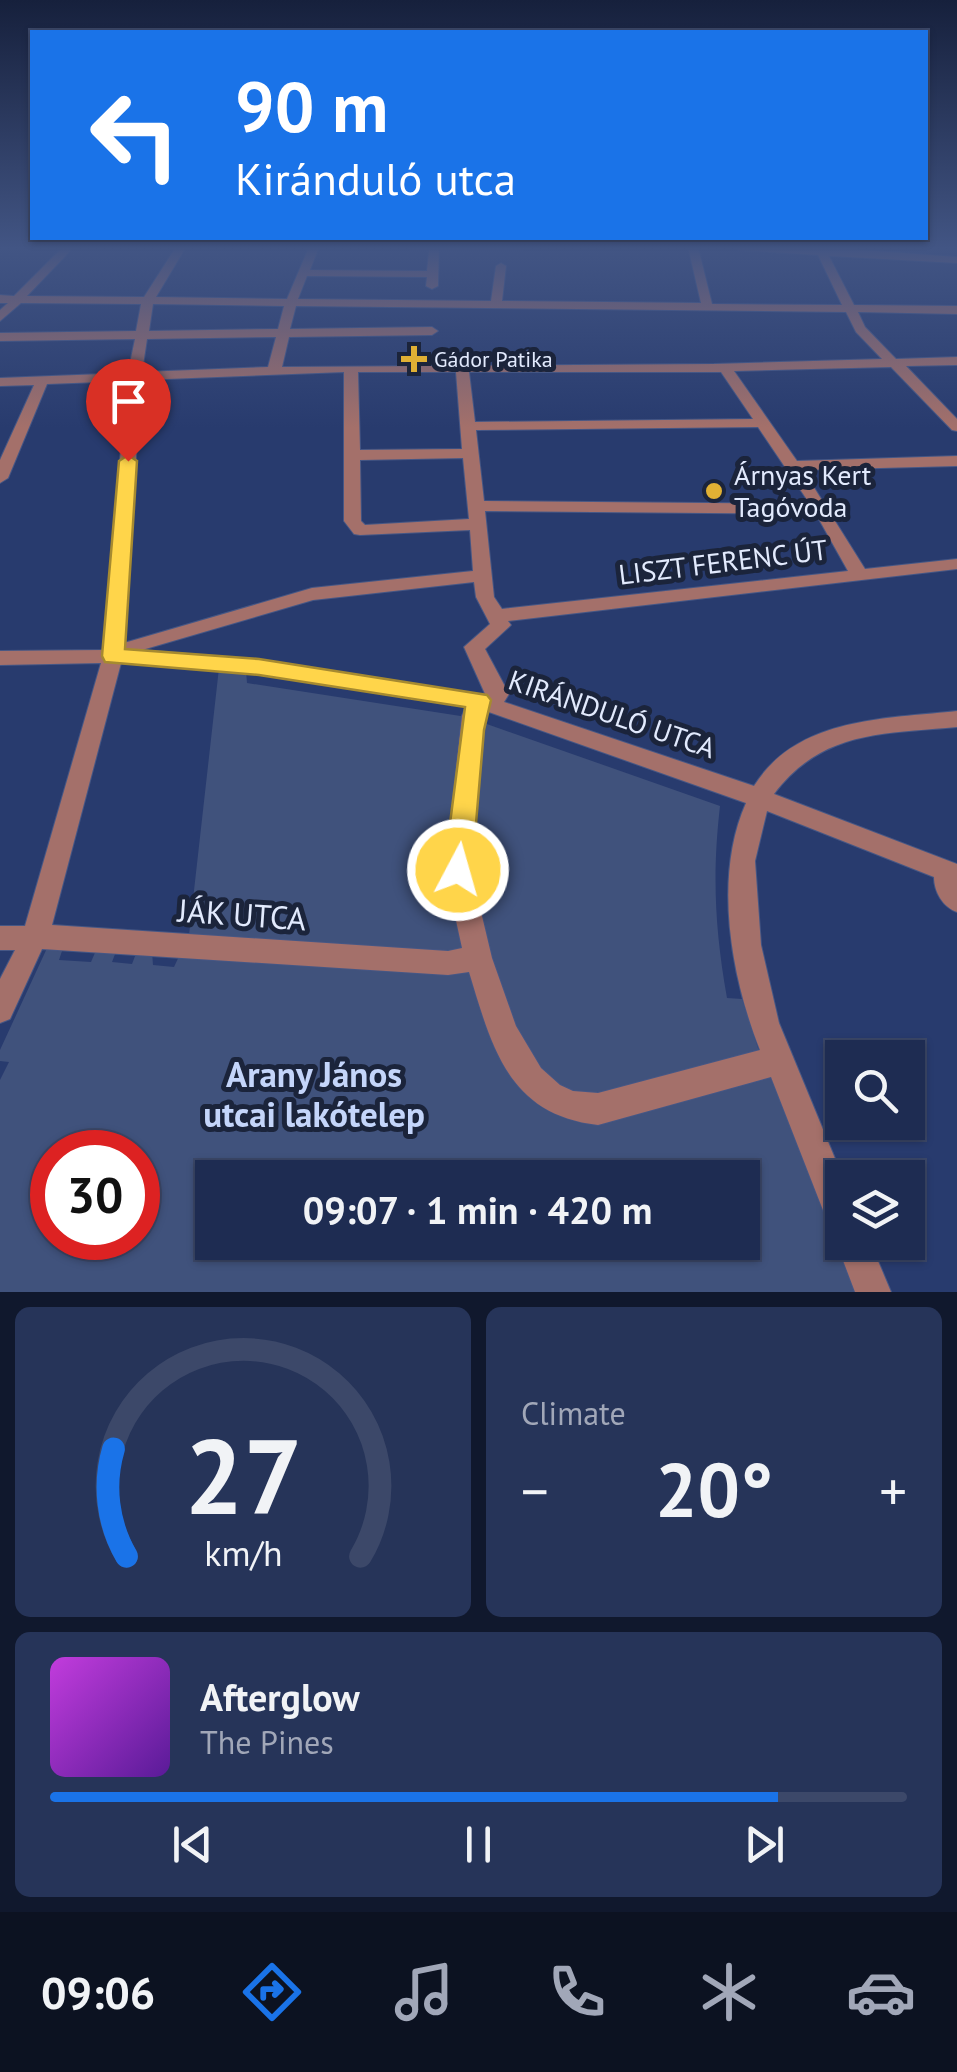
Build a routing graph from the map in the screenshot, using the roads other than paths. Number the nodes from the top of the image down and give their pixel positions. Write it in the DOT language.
graph roads {
  1 [pos="147,307"];
  2 [pos="291,307"];
  3 [pos="432,307"];
  4 [pos="799,307"];
  5 [pos="849,308"];
  6 [pos="957,310"];
  7 [pos="432,331"];
  8 [pos="283,334"];
  9 [pos="142,336"];
  10 [pos="0,337"];
  11 [pos="957,361"];
  12 [pos="894,364"];
  13 [pos="351,368"];
  14 [pos="431,368"];
  15 [pos="462,368"];
  16 [pos="726,368"];
  17 [pos="274,371"];
  18 [pos="134,377"];
  19 [pos="42,381"];
  20 [pos="0,382"];
  21 [pos="761,422"];
  22 [pos="468,426"];
  23 [pos="957,428"];
  24 [pos="471,454"];
  25 [pos="352,455"];
  26 [pos="957,460"];
  27 [pos="792,466"];
  28 [pos="0,478"];
  29 [pos="821,509"];
  30 [pos="477,515"];
  31 [pos="957,564"];
  32 [pos="859,574"];
  33 [pos="482,576"];
  34 [pos="496,616"];
  35 [pos="113,656"];
  36 [pos="0,658"];
  37 [pos="486,702"];
  38 [pos="957,719"];
  39 [pos="760,798"];
  40 [pos="952,873"];
  41 [pos="957,901"];
  42 [pos="0,938"];
  43 [pos="34,938"];
  44 [pos="478,958"];
  45 [pos="0,1009"];
  46 [pos="778,1060"];
  47 [pos="825,1175"];
  48 [pos="860,1260"];
  49 [pos="873,1292"];
  1 -- 9 [label="street"];
  2 -- 8 [label="street"];
  3 -- 7 [label="street"];
  4 -- 5 [label="street"];
  5 -- 6 [label="street"];
  5 -- 12 [label="street"];
  7 -- 8 [label="street"];
  7 -- 14 [label="street"];
  8 -- 9 [label="street"];
  8 -- 17 [label="street"];
  9 -- 10 [label="street"];
  9 -- 18 [label="street"];
  11 -- 12 [label="street"];
  12 -- 16 [label="street"];
  12 -- 23 [label="street"];
  13 -- 14 [label="street"];
  13 -- 17 [label="street"];
  13 -- 25 [label="street"];
  14 -- 15 [label="street"];
  15 -- 16 [label="street"];
  15 -- 22 [label="street"];
  16 -- 21 [label="street"];
  17 -- 18 [label="street"];
  18 -- 19 [label="street"];
  18 -- 35 [label="street"];
  19 -- 20 [label="street"];
  19 -- 28 [label="street"];
  21 -- 22 [label="street"];
  21 -- 27 [label="street"];
  22 -- 24 [label="street"];
  24 -- 25 [label="street"];
  24 -- 30 [label="street"];
  25 -- 30 [label="street"];
  26 -- 27 [label="street"];
  27 -- 29 [label="street"];
  29 -- 30 [label="street"];
  29 -- 32 [label="street"];
  30 -- 33 [label="street"];
  31 -- 32 [label="street, LISZT FERENC ÚT"];
  32 -- 34 [label="street, LISZT FERENC ÚT"];
  33 -- 34 [label="street"];
  33 -- 35 [label="street"];
  34 -- 37 [label="street"];
  35 -- 36 [label="street, KIRÁNDULÓ UTCA"];
  35 -- 37 [label="street, KIRÁNDULÓ UTCA"];
  35 -- 43 [label="street"];
  37 -- 39 [label="street, KIRÁNDULÓ UTCA"];
  37 -- 44 [label="street"];
  38 -- 39 [label="street"];
  39 -- 40 [label="street, KIRÁNDULÓ UTCA"];
  39 -- 46 [label="street"];
  40 -- 41 [label="street"];
  42 -- 43 [label="street, JÁK UTCA"];
  43 -- 44 [label="street, JÁK UTCA"];
  43 -- 45 [label="street"];
  44 -- 46 [label="street"];
  46 -- 47 [label="street"];
  48 -- 49 [label="street"];
}
